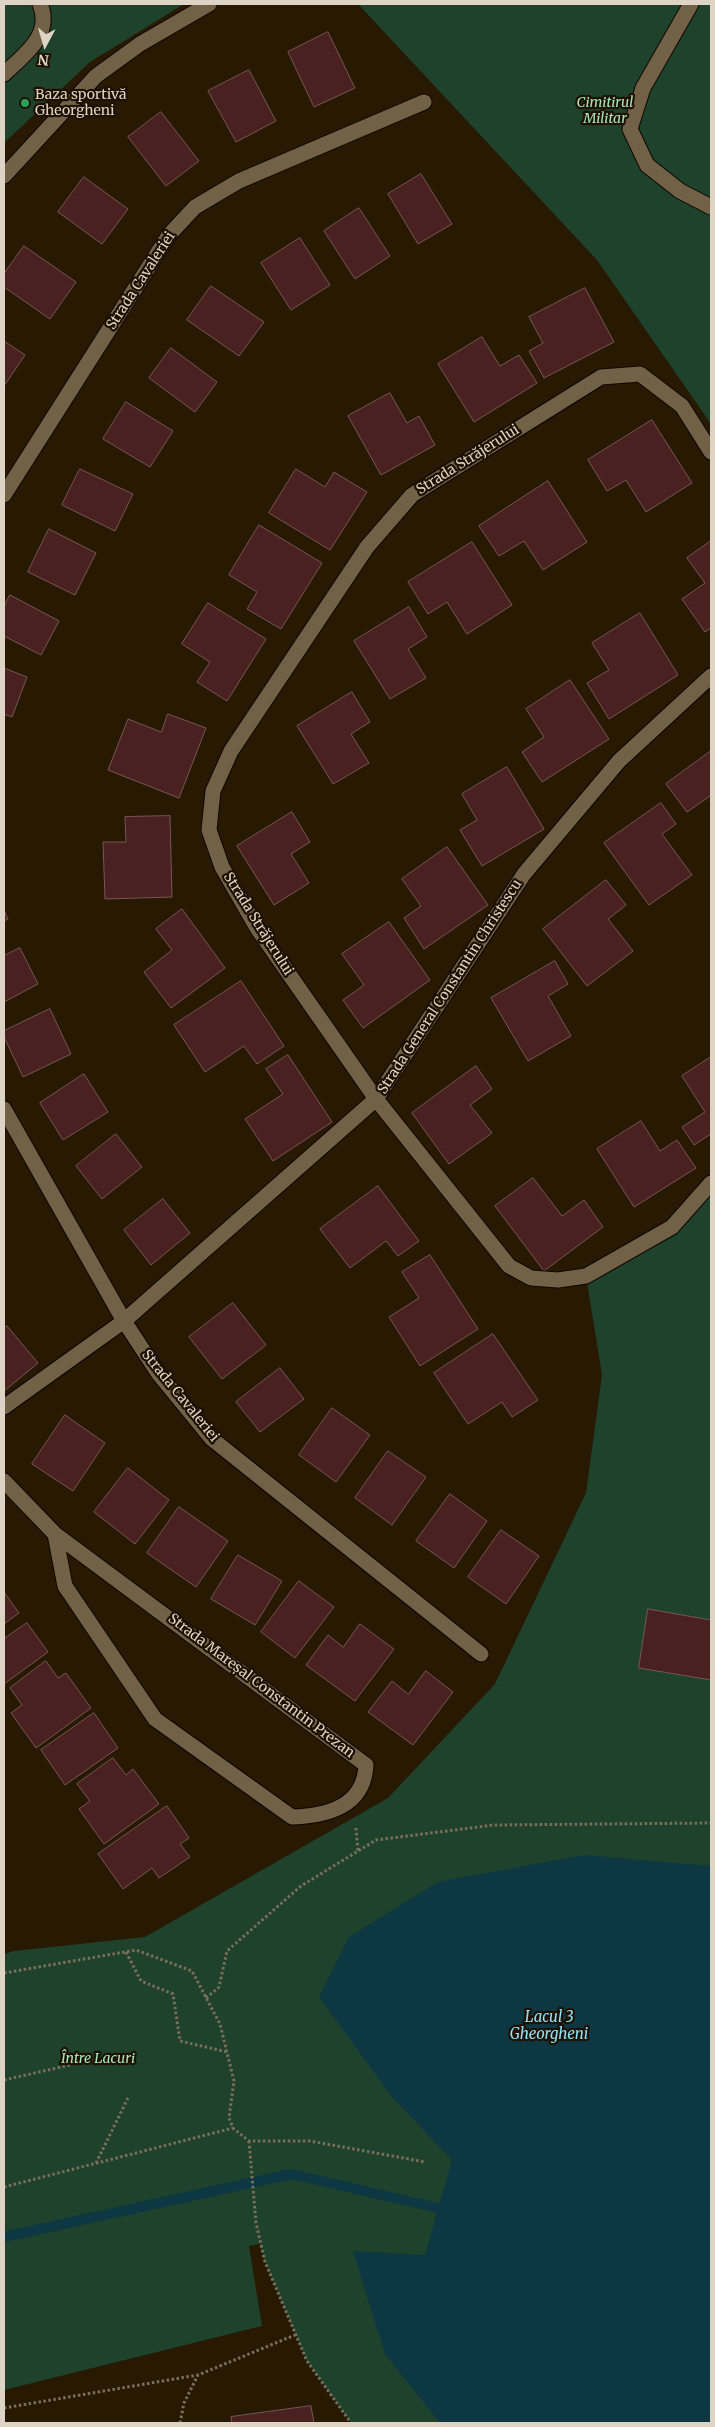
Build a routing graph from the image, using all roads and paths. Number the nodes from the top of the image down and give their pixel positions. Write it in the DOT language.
graph roads {
  1 [pos="40,4"];
  2 [pos="209,4"];
  3 [pos="691,4"];
  4 [pos="4,74"];
  5 [pos="424,102"];
  6 [pos="4,176"];
  7 [pos="711,206"];
  8 [pos="711,452"];
  9 [pos="4,495"];
  10 [pos="711,676"];
  11 [pos="376,1099"];
  12 [pos="4,1109"];
  13 [pos="711,1183"];
  14 [pos="124,1321"];
  15 [pos="4,1407"];
  16 [pos="4,1481"];
  17 [pos="55,1534"];
  18 [pos="481,1654"];
  19 [pos="711,1823"];
  20 [pos="126,1952"];
  21 [pos="4,1972"];
  22 [pos="206,1998"];
  23 [pos="227,2052"];
  24 [pos="70,2065"];
  25 [pos="4,2080"];
  26 [pos="128,2098"];
  27 [pos="233,2128"];
  28 [pos="249,2141"];
  29 [pos="425,2162"];
  30 [pos="96,2164"];
  31 [pos="4,2187"];
  32 [pos="295,2335"];
  33 [pos="198,2375"];
  34 [pos="4,2408"];
  35 [pos="180,2423"];
  36 [pos="351,2423"];
  1 -- 4 [label="street"];
  2 -- 6 [label="street"];
  3 -- 7 [label="street"];
  5 -- 9 [label="street, Strada Cavaleriei"];
  8 -- 11 [label="street, Strada Străjerului"];
  10 -- 11 [label="street, Strada General Constantin Christescu"];
  11 -- 13 [label="street, Strada Străjerului"];
  11 -- 14 [label="street, Strada General Constantin Christescu"];
  12 -- 14 [label="street, Strada Cavaleriei"];
  14 -- 15 [label="street, Strada General Constantin Christescu"];
  14 -- 18 [label="street, Strada Cavaleriei"];
  16 -- 17 [label="street, Strada Mareșal Constantin Prezan"];
  17 -- 17 [label="street, Strada Mareșal Constantin Prezan"];
  19 -- 22 [label="path"];
  20 -- 21 [label="path"];
  20 -- 22 [label="path"];
  20 -- 23 [label="path"];
  22 -- 23 [label="path"];
  23 -- 27 [label="path"];
  24 -- 25 [label="path"];
  26 -- 30 [label="path"];
  27 -- 28 [label="path"];
  27 -- 30 [label="path"];
  28 -- 29 [label="path"];
  28 -- 32 [label="path"];
  30 -- 31 [label="path"];
  32 -- 33 [label="path"];
  32 -- 36 [label="path"];
  33 -- 34 [label="path"];
  33 -- 35 [label="path"];
}
